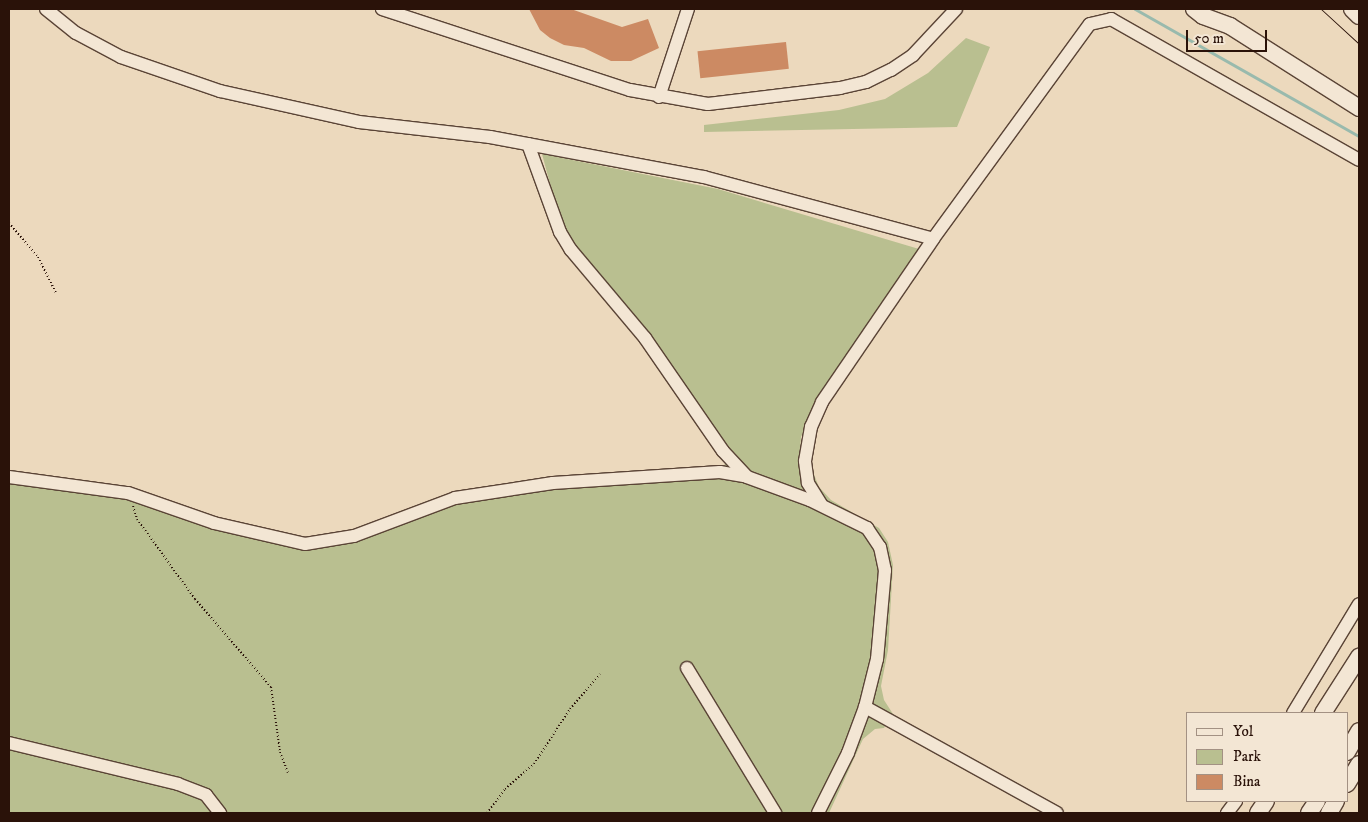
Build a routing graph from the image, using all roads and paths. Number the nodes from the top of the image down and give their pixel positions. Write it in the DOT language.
graph roads {
  1 [pos="46,9"];
  2 [pos="382,9"];
  3 [pos="688,9"];
  4 [pos="956,9"];
  5 [pos="1194,9"];
  6 [pos="1214,9"];
  7 [pos="1352,9"];
  8 [pos="1359,16"];
  9 [pos="1230,26"];
  10 [pos="659,97"];
  11 [pos="1359,108"];
  12 [pos="528,144"];
  13 [pos="1359,160"];
  14 [pos="9,223"];
  15 [pos="933,239"];
  16 [pos="56,294"];
  17 [pos="9,477"];
  18 [pos="748,477"];
  19 [pos="131,494"];
  20 [pos="822,505"];
  21 [pos="1359,604"];
  22 [pos="1359,657"];
  23 [pos="687,668"];
  24 [pos="600,674"];
  25 [pos="865,707"];
  26 [pos="1294,712"];
  27 [pos="1324,712"];
  28 [pos="1359,731"];
  29 [pos="9,743"];
  30 [pos="1348,750"];
  31 [pos="1359,764"];
  32 [pos="288,773"];
  33 [pos="1348,782"];
  34 [pos="1235,802"];
  35 [pos="1265,802"];
  36 [pos="1316,802"];
  37 [pos="1335,802"];
  38 [pos="220,813"];
  39 [pos="487,813"];
  40 [pos="775,813"];
  41 [pos="818,813"];
  42 [pos="1057,813"];
  43 [pos="1227,813"];
  44 [pos="1258,813"];
  45 [pos="1309,813"];
  46 [pos="1329,813"];
  1 -- 12 [label="street"];
  2 -- 10 [label="street"];
  3 -- 10 [label="street"];
  4 -- 10 [label="street"];
  5 -- 9 [label="street"];
  6 -- 9 [label="street"];
  7 -- 8 [label="street"];
  9 -- 11 [label="street"];
  12 -- 15 [label="street"];
  12 -- 18 [label="street"];
  13 -- 15 [label="street"];
  14 -- 16 [label="path"];
  15 -- 20 [label="street"];
  17 -- 19 [label="street"];
  18 -- 19 [label="street"];
  18 -- 20 [label="street"];
  19 -- 32 [label="path"];
  20 -- 25 [label="street"];
  21 -- 26 [label="street"];
  22 -- 27 [label="street"];
  23 -- 40 [label="street"];
  24 -- 39 [label="path"];
  25 -- 41 [label="street"];
  25 -- 42 [label="street"];
  28 -- 30 [label="street"];
  29 -- 38 [label="street"];
  31 -- 33 [label="street"];
  34 -- 43 [label="street"];
  35 -- 44 [label="street"];
  36 -- 45 [label="street"];
  37 -- 46 [label="street"];
}
